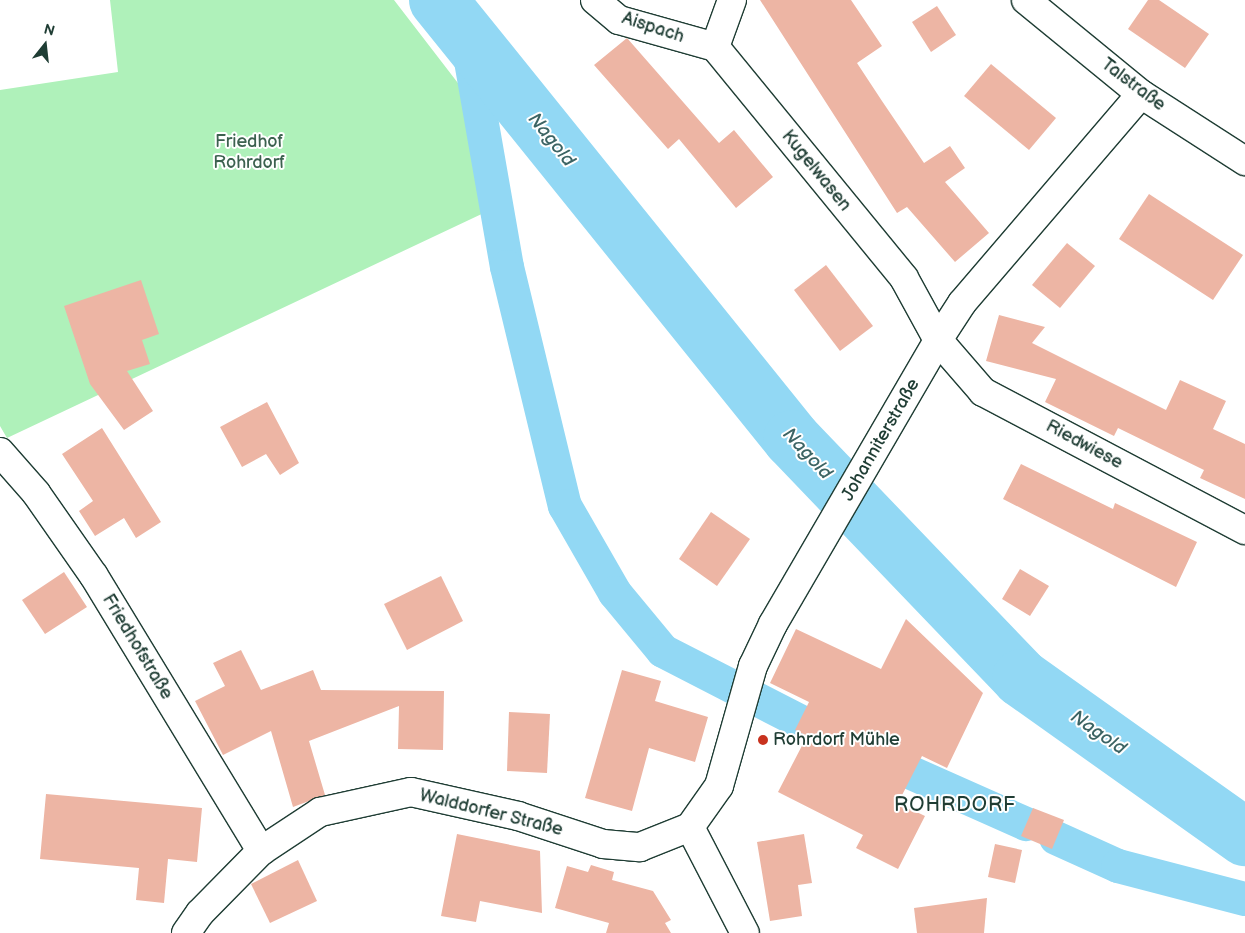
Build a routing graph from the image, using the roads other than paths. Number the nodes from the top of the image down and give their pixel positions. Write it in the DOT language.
graph roads {
  1 [pos="595,0"];
  2 [pos="732,0"];
  3 [pos="1026,0"];
  4 [pos="716,47"];
  5 [pos="1141,94"];
  6 [pos="1245,161"];
  7 [pos="938,340"];
  8 [pos="0,452"];
  9 [pos="1245,530"];
  10 [pos="690,827"];
  11 [pos="262,851"];
  12 [pos="186,933"];
  13 [pos="745,933"];
  1 -- 4 [label="street, Aispach"];
  2 -- 4 [label="street"];
  3 -- 5 [label="street, Talstraße"];
  4 -- 7 [label="street, Kugelwasen"];
  5 -- 6 [label="street, Talstraße"];
  5 -- 7 [label="street, Johanniterstraße"];
  7 -- 9 [label="street, Riedwiese"];
  7 -- 10 [label="street, Johanniterstraße"];
  8 -- 11 [label="street, Friedhofstraße"];
  10 -- 11 [label="street, Walddorfer Straße"];
  10 -- 13 [label="street"];
  11 -- 12 [label="street, Walddorfer Straße"];
}
